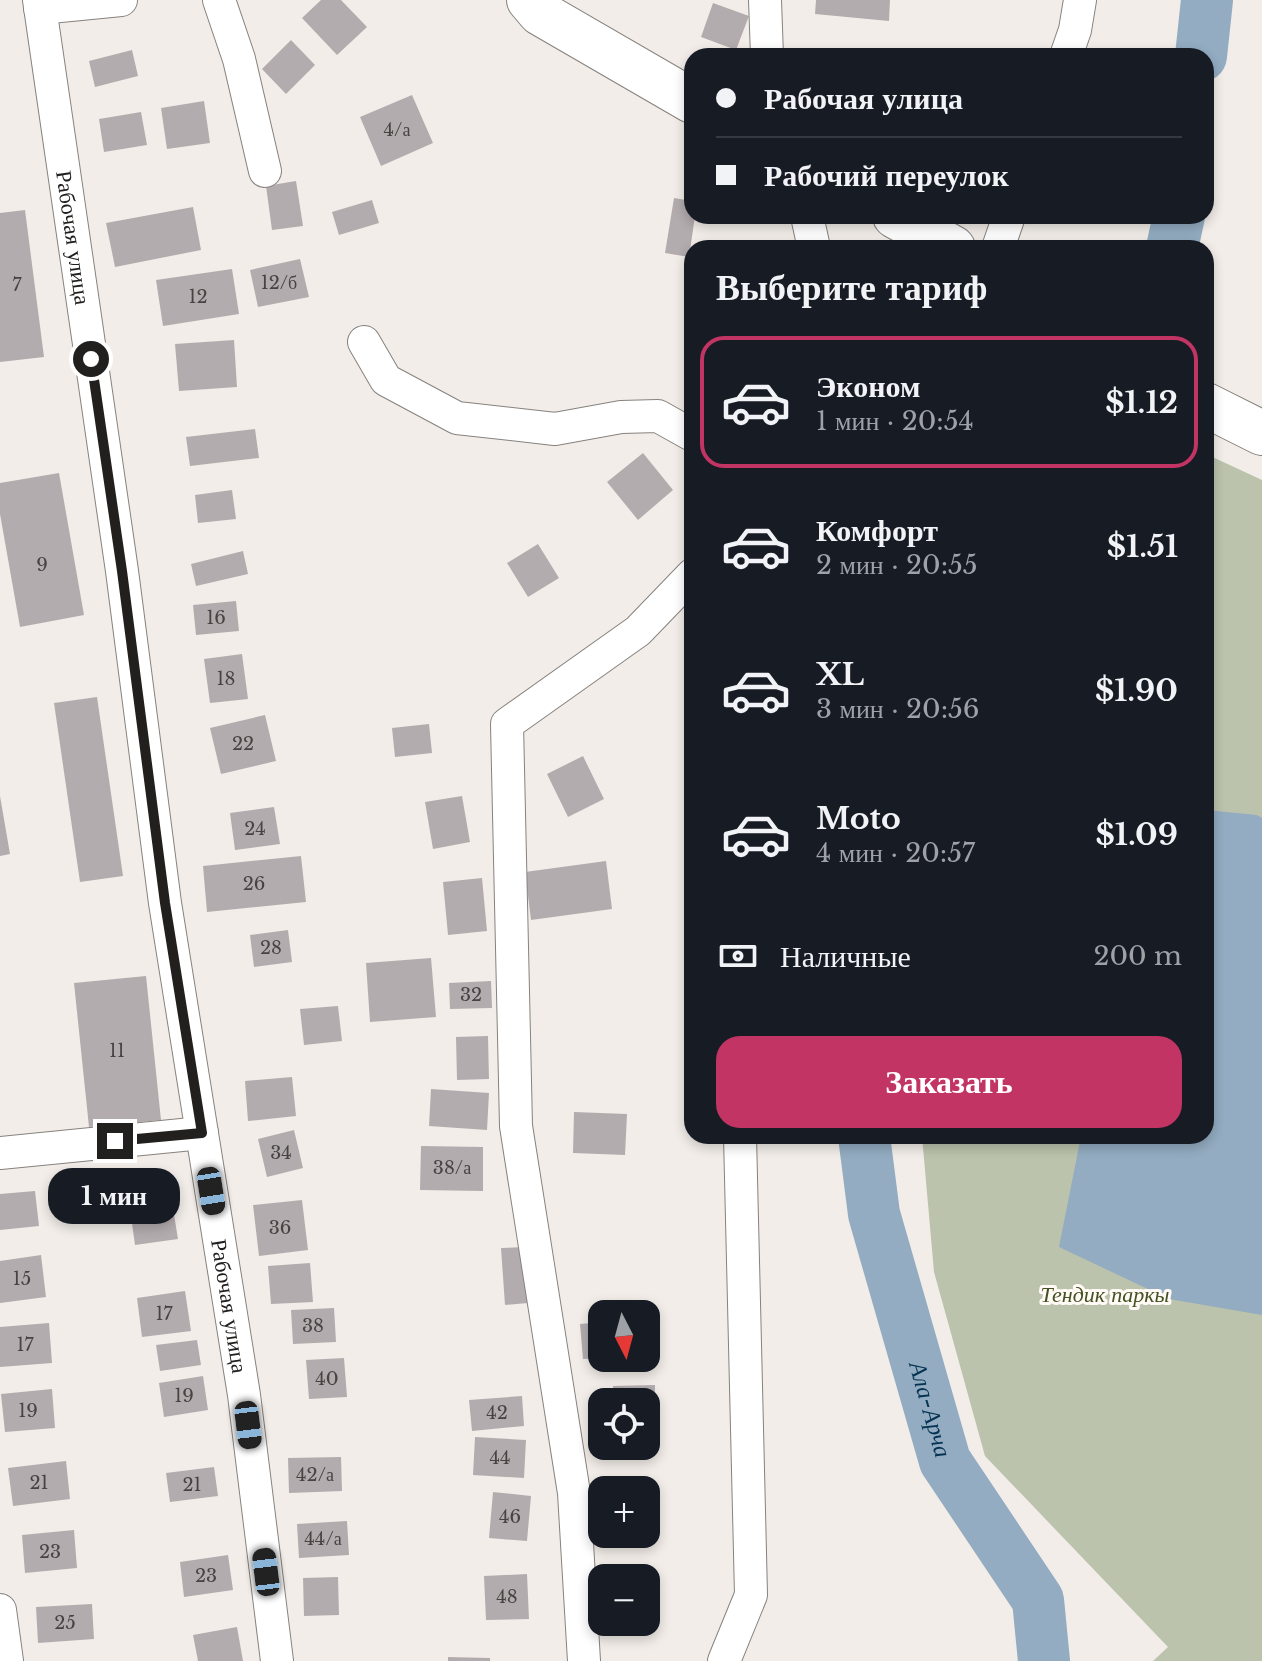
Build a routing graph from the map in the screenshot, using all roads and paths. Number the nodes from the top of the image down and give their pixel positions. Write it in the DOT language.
graph roads {
  1 [pos="121,0"];
  2 [pos="219,0"];
  3 [pos="529,0"];
  4 [pos="765,0"];
  5 [pos="1080,0"];
  6 [pos="40,4"];
  7 [pos="767,48"];
  8 [pos="1069,48"];
  9 [pos="684,96"];
  10 [pos="265,171"];
  11 [pos="910,224"];
  12 [pos="938,240"];
  13 [pos="364,342"];
  14 [pos="1214,409"];
  15 [pos="684,431"];
  16 [pos="1262,433"];
  17 [pos="684,583"];
  18 [pos="202,1133"];
  19 [pos="740,1144"];
  20 [pos="0,1153"];
  21 [pos="0,1610"];
  22 [pos="7,1661"];
  23 [pos="277,1661"];
  24 [pos="584,1661"];
  25 [pos="724,1661"];
  1 -- 6 [label="street"];
  2 -- 10 [label="street"];
  3 -- 9 [label="street"];
  4 -- 7 [label="street"];
  5 -- 8 [label="street"];
  6 -- 18 [label="street, Рабочая улица"];
  11 -- 12 [label="street"];
  13 -- 15 [label="street"];
  14 -- 16 [label="street"];
  17 -- 24 [label="street"];
  18 -- 20 [label="street"];
  18 -- 23 [label="street, Рабочая улица"];
  19 -- 25 [label="street"];
  21 -- 22 [label="street"];
}
